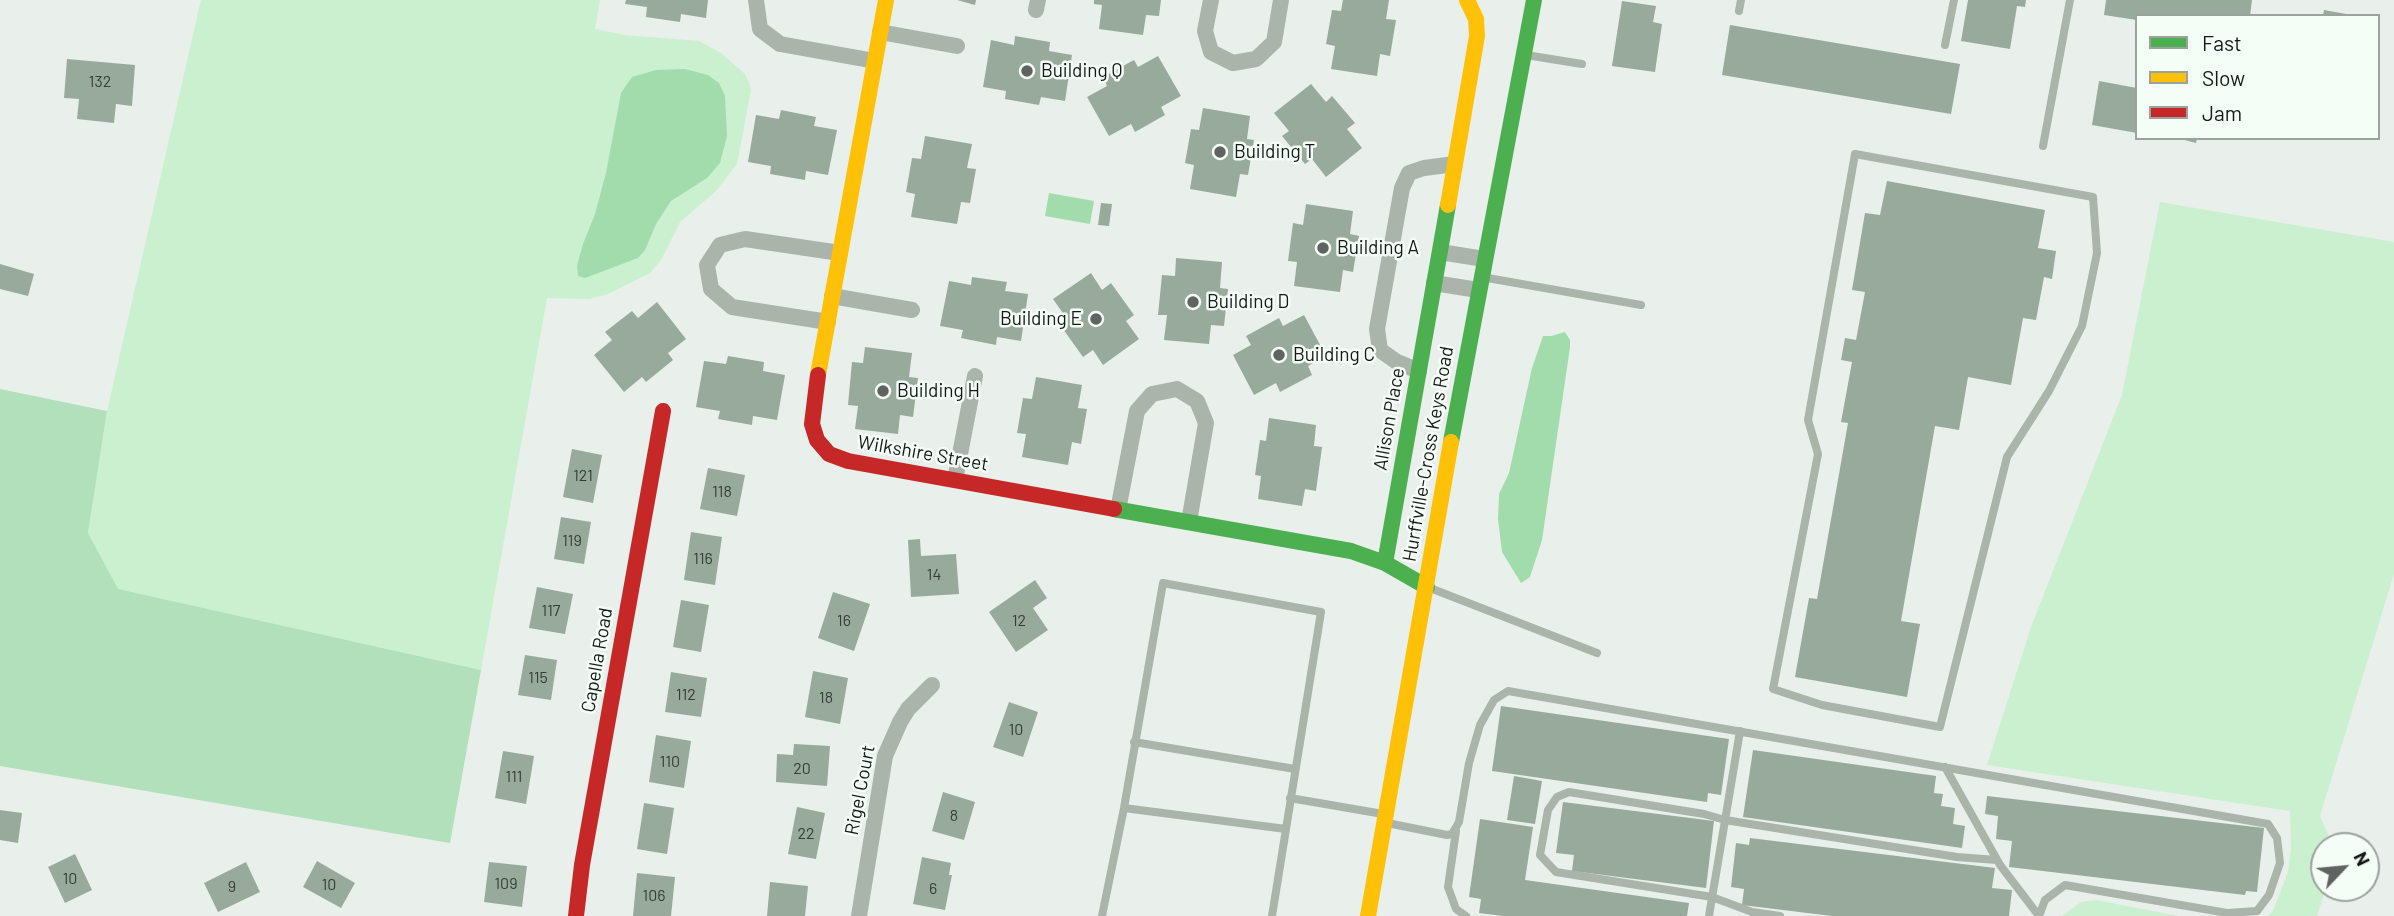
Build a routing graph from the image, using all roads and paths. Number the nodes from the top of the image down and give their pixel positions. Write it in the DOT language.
graph roads {
  1 [pos="756,0"];
  2 [pos="886,0"];
  3 [pos="1211,0"];
  4 [pos="1281,0"];
  5 [pos="1467,0"];
  6 [pos="1534,0"];
  7 [pos="1741,0"];
  8 [pos="1954,0"];
  9 [pos="2070,0"];
  10 [pos="1739,11"];
  11 [pos="880,32"];
  12 [pos="1945,45"];
  13 [pos="957,46"];
  14 [pos="1523,54"];
  15 [pos="875,61"];
  16 [pos="1582,64"];
  17 [pos="2043,146"];
  18 [pos="1455,164"];
  19 [pos="1440,252"];
  20 [pos="840,253"];
  21 [pos="1484,259"];
  22 [pos="1434,283"];
  23 [pos="1480,283"];
  24 [pos="832,296"];
  25 [pos="1642,305"];
  26 [pos="912,310"];
  27 [pos="828,322"];
  28 [pos="1419,371"];
  29 [pos="975,376"];
  30 [pos="663,411"];
  31 [pos="955,480"];
  32 [pos="1118,510"];
  33 [pos="1189,522"];
  34 [pos="1385,563"];
  35 [pos="1427,587"];
  36 [pos="1597,653"];
  37 [pos="932,685"];
  38 [pos="1773,689"];
  39 [pos="1740,731"];
  40 [pos="1134,742"];
  41 [pos="1945,767"];
  42 [pos="1295,769"];
  43 [pos="1290,797"];
  44 [pos="1124,808"];
  45 [pos="1385,818"];
  46 [pos="1725,820"];
  47 [pos="1286,829"];
  48 [pos="1456,830"];
  49 [pos="1997,860"];
  50 [pos="1712,897"];
  51 [pos="576,916"];
  52 [pos="859,916"];
  53 [pos="1102,916"];
  54 [pos="1272,916"];
  55 [pos="1368,916"];
  56 [pos="1466,916"];
  57 [pos="1709,916"];
  58 [pos="1780,916"];
  59 [pos="2039,916"];
  1 -- 15 [label="street"];
  2 -- 11 [label="street, Wilkshire Street"];
  3 -- 4 [label="street"];
  5 -- 18 [label="street, Allison Place"];
  6 -- 14 [label="street, Hurffville-Cross Keys Road"];
  7 -- 10 [label="lane"];
  8 -- 12 [label="lane"];
  9 -- 17 [label="lane"];
  11 -- 13 [label="street"];
  11 -- 15 [label="street, Wilkshire Street"];
  14 -- 16 [label="lane"];
  14 -- 21 [label="street, Hurffville-Cross Keys Road"];
  15 -- 20 [label="street, Wilkshire Street"];
  18 -- 19 [label="street, Allison Place"];
  18 -- 28 [label="street"];
  19 -- 21 [label="street"];
  19 -- 22 [label="street, Allison Place"];
  20 -- 24 [label="street, Wilkshire Street"];
  20 -- 27 [label="street"];
  21 -- 23 [label="street, Hurffville-Cross Keys Road"];
  22 -- 23 [label="street"];
  22 -- 28 [label="street, Allison Place"];
  23 -- 25 [label="lane"];
  23 -- 35 [label="street, Hurffville-Cross Keys Road"];
  24 -- 26 [label="street"];
  24 -- 27 [label="street, Wilkshire Street"];
  27 -- 31 [label="street, Wilkshire Street"];
  28 -- 34 [label="street, Allison Place"];
  29 -- 31 [label="street"];
  30 -- 51 [label="street, Capella Road"];
  31 -- 32 [label="street, Wilkshire Street"];
  32 -- 33 [label="street, Wilkshire Street"];
  32 -- 33 [label="street"];
  33 -- 34 [label="street, Wilkshire Street"];
  34 -- 35 [label="street, Wilkshire Street"];
  35 -- 36 [label="lane"];
  35 -- 45 [label="street, Hurffville-Cross Keys Road"];
  37 -- 52 [label="street, Rigel Court"];
  38 -- 38 [label="lane"];
  39 -- 41 [label="lane"];
  39 -- 46 [label="lane"];
  39 -- 48 [label="lane"];
  40 -- 42 [label="lane"];
  40 -- 42 [label="lane"];
  40 -- 44 [label="lane"];
  41 -- 49 [label="lane"];
  41 -- 59 [label="lane"];
  42 -- 43 [label="lane"];
  43 -- 45 [label="lane"];
  43 -- 47 [label="lane"];
  44 -- 47 [label="lane"];
  44 -- 53 [label="lane"];
  45 -- 48 [label="lane"];
  45 -- 55 [label="street, Hurffville-Cross Keys Road"];
  46 -- 49 [label="lane"];
  46 -- 50 [label="lane"];
  46 -- 50 [label="lane"];
  47 -- 54 [label="lane"];
  48 -- 56 [label="lane"];
  49 -- 59 [label="lane"];
  50 -- 57 [label="lane"];
  50 -- 58 [label="lane"];
}
